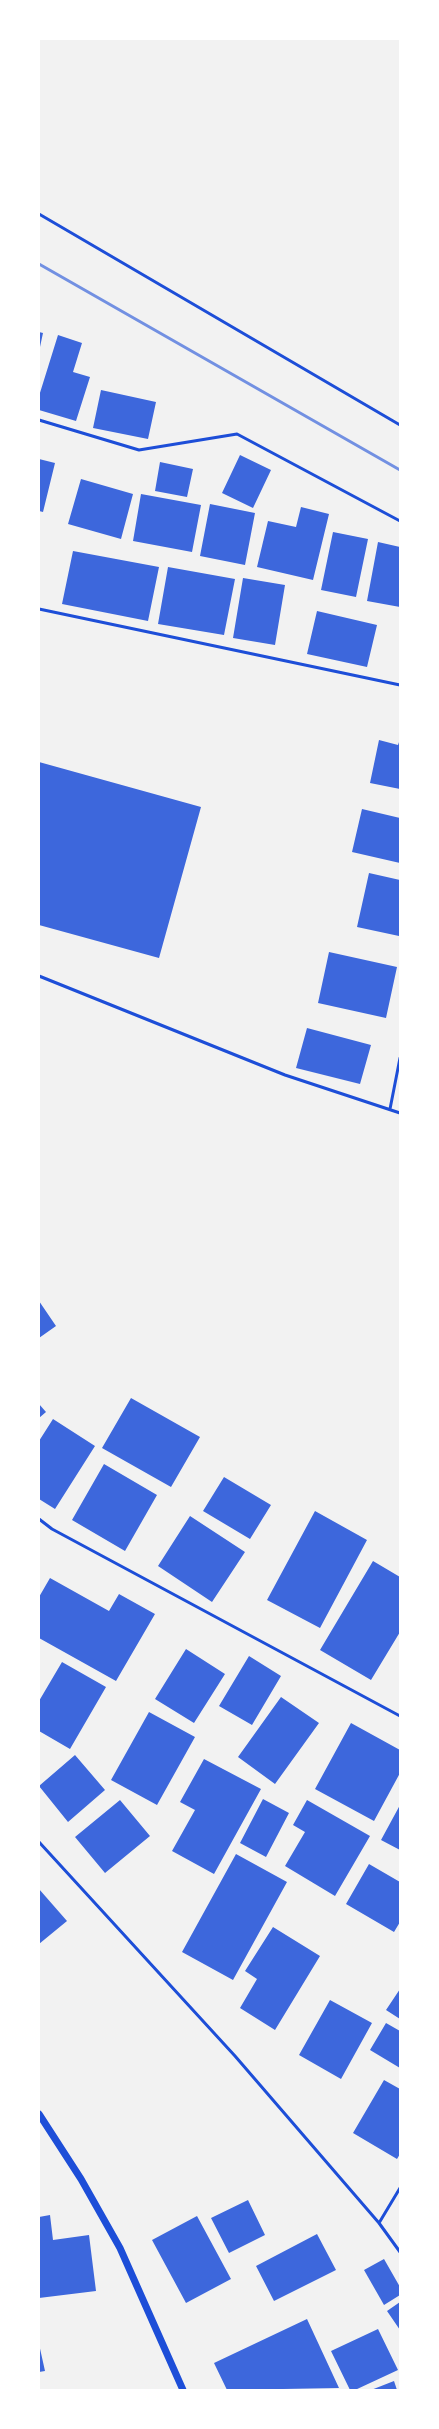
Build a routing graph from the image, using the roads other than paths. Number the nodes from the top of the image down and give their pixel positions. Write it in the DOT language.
graph roads {
  1 [pos="39,214"];
  2 [pos="39,420"];
  3 [pos="400,425"];
  4 [pos="400,521"];
  5 [pos="39,609"];
  6 [pos="400,685"];
  7 [pos="39,976"];
  8 [pos="400,1058"];
  9 [pos="390,1109"];
  10 [pos="400,1113"];
  11 [pos="39,1519"];
  12 [pos="400,1716"];
  13 [pos="39,1842"];
  14 [pos="39,2114"];
  15 [pos="400,2188"];
  16 [pos="379,2223"];
  17 [pos="400,2252"];
  18 [pos="182,2390"];
  1 -- 3 [label="lane"];
  2 -- 4 [label="lane"];
  5 -- 6 [label="lane"];
  7 -- 9 [label="lane"];
  8 -- 9 [label="lane"];
  9 -- 10 [label="lane"];
  11 -- 12 [label="lane"];
  13 -- 16 [label="lane"];
  14 -- 18 [label="street"];
  15 -- 16 [label="lane"];
  16 -- 17 [label="lane"];
}
